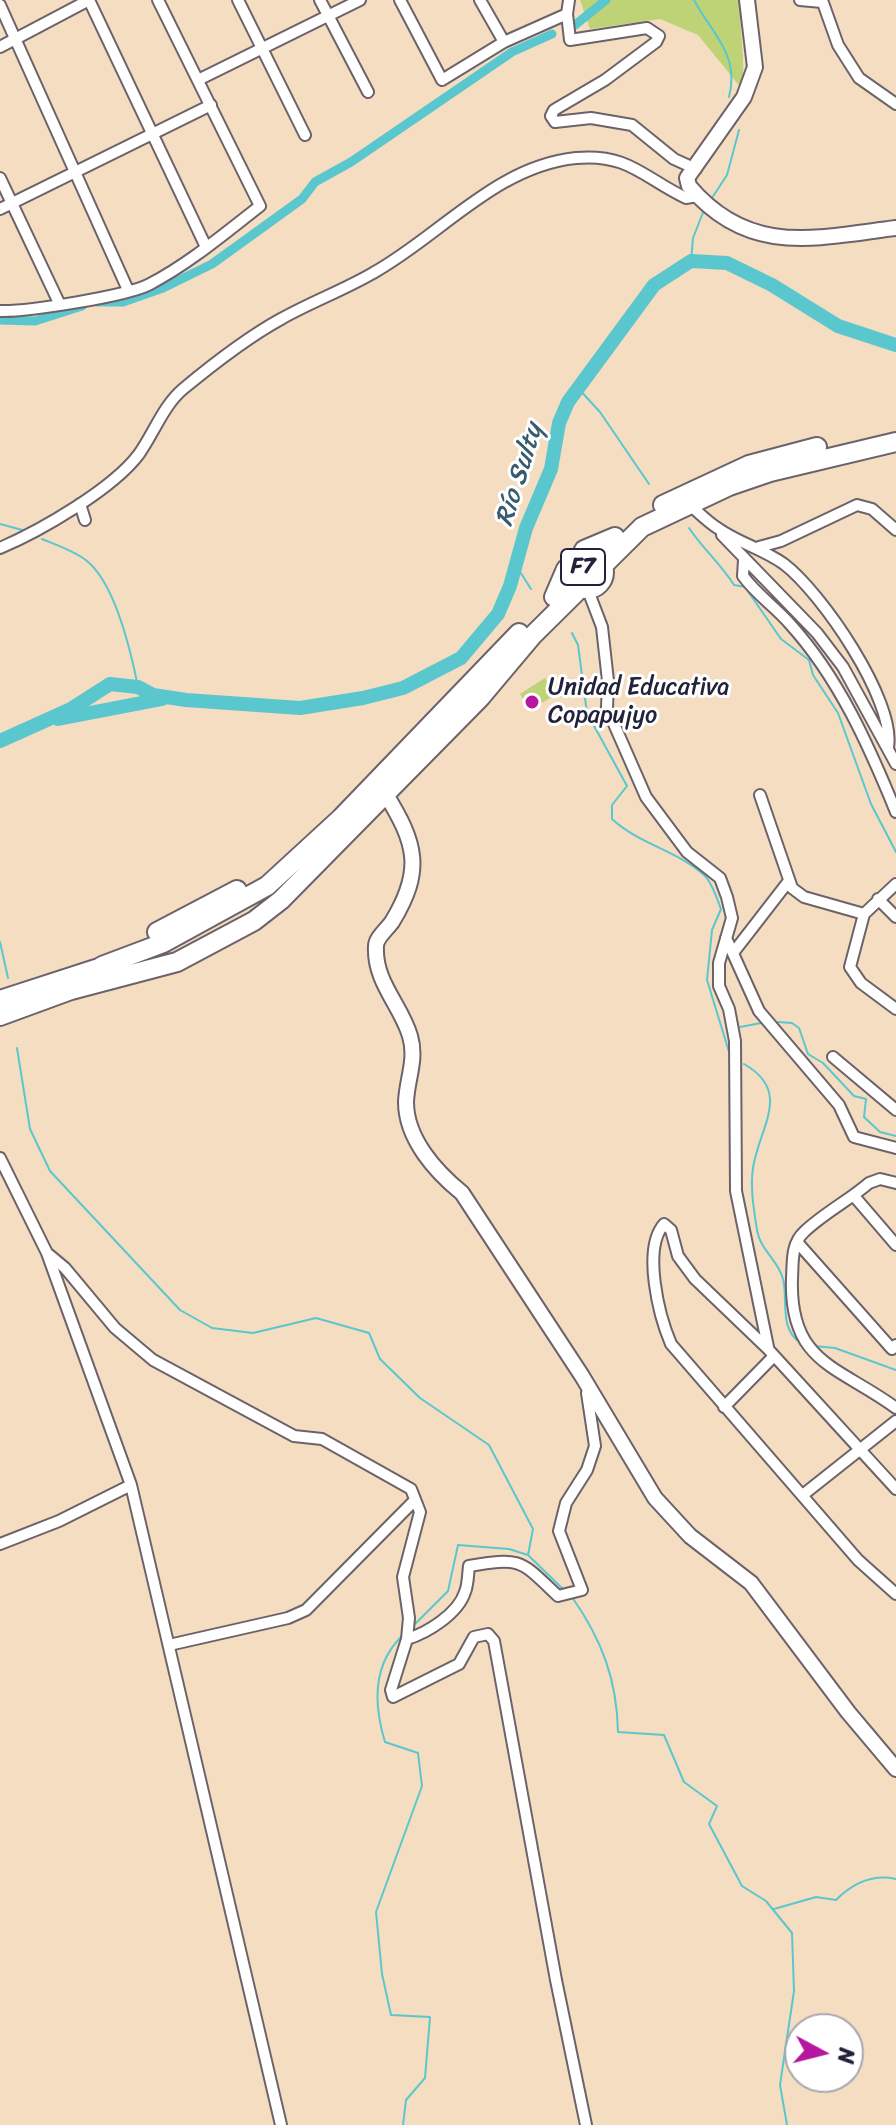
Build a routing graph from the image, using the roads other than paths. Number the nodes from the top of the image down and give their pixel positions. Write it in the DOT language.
graph roads {
  1 [pos="89,0"];
  2 [pos="158,0"];
  3 [pos="238,0"];
  4 [pos="320,0"];
  5 [pos="360,0"];
  6 [pos="400,0"];
  7 [pos="480,0"];
  8 [pos="569,0"];
  9 [pos="747,0"];
  10 [pos="800,0"];
  11 [pos="822,1"];
  12 [pos="74,3"];
  13 [pos="0,5"];
  14 [pos="567,14"];
  15 [pos="330,17"];
  16 [pos="17,39"];
  17 [pos="504,42"];
  18 [pos="0,47"];
  19 [pos="260,48"];
  20 [pos="198,80"];
  21 [pos="368,92"];
  22 [pos="896,104"];
  23 [pos="211,105"];
  24 [pos="152,133"];
  25 [pos="305,135"];
  26 [pos="696,169"];
  27 [pos="75,170"];
  28 [pos="0,178"];
  29 [pos="703,200"];
  30 [pos="13,203"];
  31 [pos="0,209"];
  32 [pos="896,228"];
  33 [pos="206,247"];
  34 [pos="128,290"];
  35 [pos="60,305"];
  36 [pos="0,311"];
  37 [pos="896,429"];
  38 [pos="896,442"];
  39 [pos="80,504"];
  40 [pos="690,505"];
  41 [pos="85,520"];
  42 [pos="716,528"];
  43 [pos="896,530"];
  44 [pos="617,542"];
  45 [pos="759,547"];
  46 [pos="0,548"];
  47 [pos="599,560"];
  48 [pos="744,560"];
  49 [pos="575,584"];
  50 [pos="556,603"];
  51 [pos="888,747"];
  52 [pos="896,764"];
  53 [pos="385,793"];
  54 [pos="760,795"];
  55 [pos="896,812"];
  56 [pos="788,882"];
  57 [pos="896,884"];
  58 [pos="878,899"];
  59 [pos="864,914"];
  60 [pos="896,917"];
  61 [pos="726,938"];
  62 [pos="733,953"];
  63 [pos="0,1000"];
  64 [pos="896,1009"];
  65 [pos="0,1016"];
  66 [pos="833,1057"];
  67 [pos="896,1110"];
  68 [pos="896,1148"];
  69 [pos="0,1158"];
  70 [pos="896,1183"];
  71 [pos="854,1196"];
  72 [pos="797,1242"];
  73 [pos="896,1245"];
  74 [pos="47,1253"];
  75 [pos="896,1345"];
  76 [pos="771,1353"];
  77 [pos="582,1376"];
  78 [pos="724,1407"];
  79 [pos="896,1408"];
  80 [pos="896,1421"];
  81 [pos="859,1449"];
  82 [pos="131,1485"];
  83 [pos="896,1489"];
  84 [pos="804,1494"];
  85 [pos="415,1500"];
  86 [pos="0,1544"];
  87 [pos="896,1594"];
  88 [pos="407,1639"];
  89 [pos="169,1645"];
  90 [pos="896,1769"];
  91 [pos="281,2125"];
  92 [pos="586,2125"];
  1 -- 12 [label="street"];
  1 -- 24 [label="street"];
  2 -- 20 [label="street"];
  3 -- 19 [label="street"];
  4 -- 15 [label="street"];
  5 -- 15 [label="street"];
  6 -- 17 [label="street"];
  7 -- 17 [label="street"];
  8 -- 14 [label="street"];
  9 -- 26 [label="street"];
  10 -- 11 [label="street"];
  11 -- 22 [label="street"];
  12 -- 16 [label="street"];
  13 -- 16 [label="street"];
  14 -- 17 [label="street"];
  14 -- 26 [label="street"];
  15 -- 19 [label="street"];
  15 -- 21 [label="street"];
  16 -- 18 [label="street"];
  16 -- 27 [label="street"];
  19 -- 20 [label="street"];
  19 -- 25 [label="street"];
  20 -- 23 [label="street"];
  23 -- 24 [label="street"];
  23 -- 33 [label="street"];
  24 -- 27 [label="street"];
  24 -- 33 [label="street"];
  26 -- 29 [label="street"];
  27 -- 30 [label="street"];
  27 -- 34 [label="street"];
  28 -- 30 [label="street"];
  29 -- 32 [label="street"];
  29 -- 39 [label="street"];
  30 -- 31 [label="street"];
  30 -- 35 [label="street"];
  33 -- 34 [label="street"];
  34 -- 35 [label="street"];
  35 -- 36 [label="street"];
  37 -- 44 [label="highway, F7"];
  38 -- 40 [label="highway, F7"];
  39 -- 41 [label="street"];
  39 -- 46 [label="street"];
  40 -- 42 [label="street"];
  40 -- 44 [label="highway, F7"];
  42 -- 45 [label="street"];
  42 -- 48 [label="street"];
  43 -- 45 [label="street"];
  44 -- 47 [label="highway, F7"];
  45 -- 51 [label="street"];
  47 -- 49 [label="highway, F7"];
  47 -- 49 [label="street"];
  48 -- 51 [label="street"];
  48 -- 55 [label="street"];
  49 -- 50 [label="highway, F7"];
  49 -- 61 [label="street"];
  50 -- 53 [label="highway, F7"];
  50 -- 63 [label="highway, F7"];
  51 -- 52 [label="street"];
  53 -- 65 [label="highway, F7"];
  53 -- 77 [label="street"];
  54 -- 56 [label="street"];
  56 -- 59 [label="street"];
  56 -- 62 [label="street"];
  57 -- 58 [label="street"];
  58 -- 59 [label="street"];
  58 -- 60 [label="street"];
  59 -- 64 [label="street"];
  61 -- 62 [label="street"];
  61 -- 76 [label="street"];
  62 -- 68 [label="street"];
  66 -- 67 [label="street"];
  69 -- 74 [label="street"];
  70 -- 71 [label="street"];
  71 -- 72 [label="street"];
  71 -- 73 [label="street"];
  72 -- 75 [label="street"];
  72 -- 79 [label="street"];
  74 -- 82 [label="street"];
  74 -- 85 [label="street"];
  76 -- 78 [label="street"];
  76 -- 78 [label="street"];
  76 -- 81 [label="street"];
  77 -- 88 [label="street"];
  77 -- 90 [label="street"];
  78 -- 84 [label="street"];
  80 -- 81 [label="street"];
  81 -- 83 [label="street"];
  81 -- 84 [label="street"];
  82 -- 86 [label="street"];
  82 -- 89 [label="street"];
  84 -- 87 [label="street"];
  85 -- 88 [label="street"];
  85 -- 89 [label="street"];
  88 -- 92 [label="street"];
  89 -- 91 [label="street"];
}
